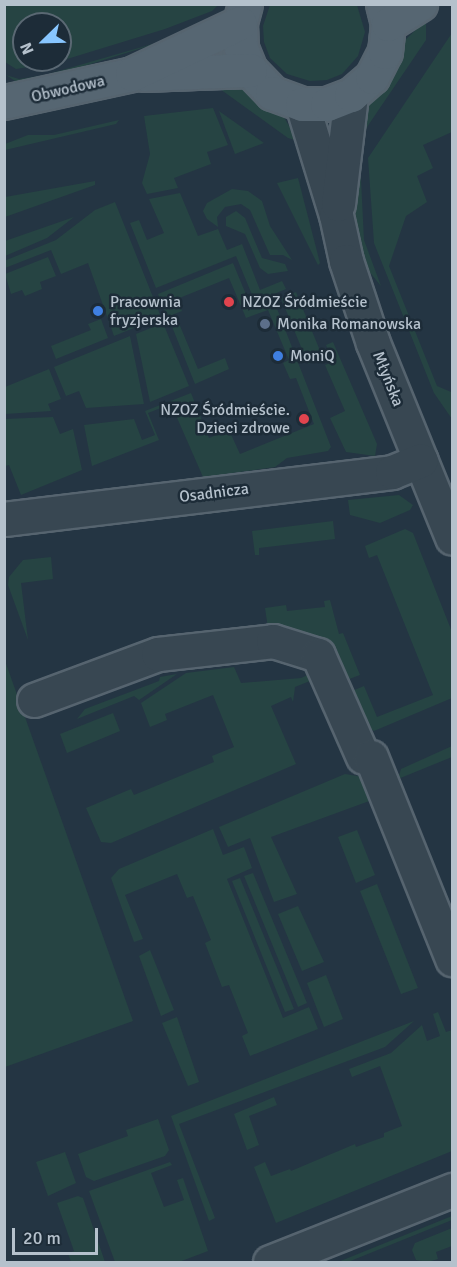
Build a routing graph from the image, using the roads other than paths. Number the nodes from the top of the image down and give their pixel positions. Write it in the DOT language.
graph roads {
  1 [pos="420,4"];
  2 [pos="242,14"];
  3 [pos="385,14"];
  4 [pos="250,70"];
  5 [pos="132,74"];
  6 [pos="351,95"];
  7 [pos="4,102"];
  8 [pos="302,104"];
  9 [pos="336,215"];
  10 [pos="421,460"];
  11 [pos="4,519"];
  12 [pos="453,538"];
  13 [pos="34,700"];
  14 [pos="453,959"];
  15 [pos="453,1190"];
  16 [pos="270,1263"];
  1 -- 3 [label="main road"];
  2 -- 4 [label="main road"];
  2 -- 5 [label="main road, Obwodowa"];
  3 -- 6 [label="main road"];
  4 -- 5 [label="main road, Obwodowa"];
  4 -- 8 [label="main road"];
  5 -- 7 [label="main road, Obwodowa"];
  6 -- 8 [label="main road"];
  6 -- 9 [label="street, Młyńska"];
  8 -- 9 [label="street, Młyńska"];
  9 -- 10 [label="street, Młyńska"];
  10 -- 11 [label="street, Osadnicza"];
  10 -- 12 [label="street, Młyńska"];
  13 -- 14 [label="street"];
  15 -- 16 [label="street"];
}
